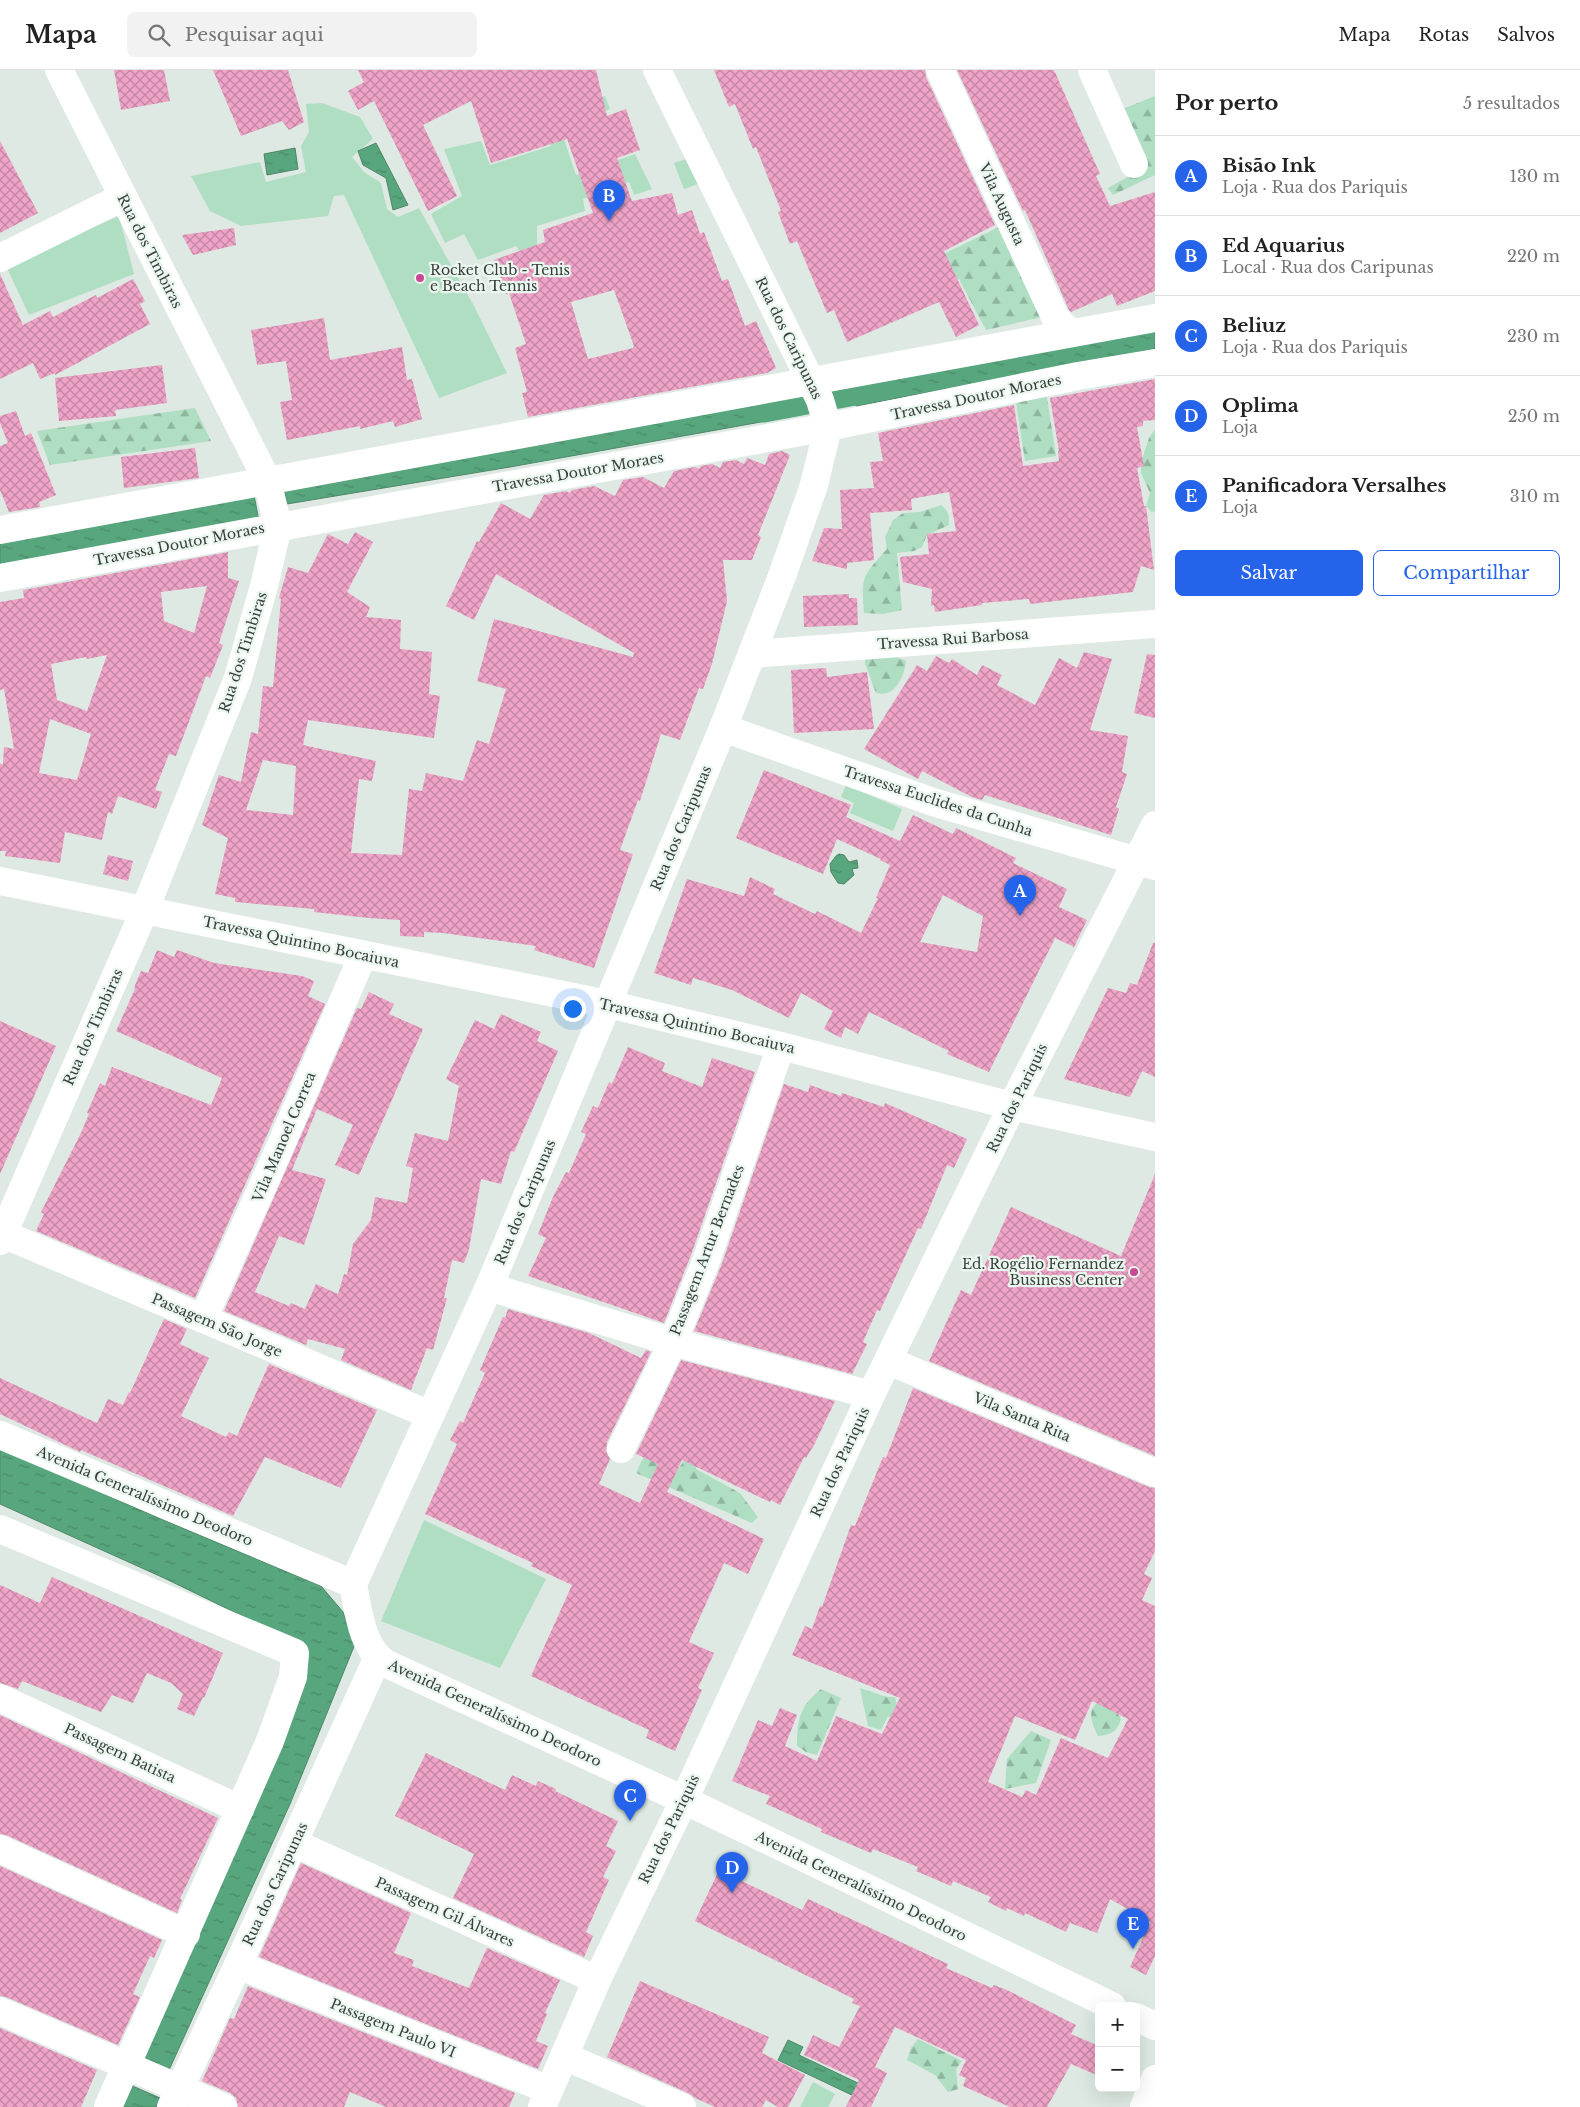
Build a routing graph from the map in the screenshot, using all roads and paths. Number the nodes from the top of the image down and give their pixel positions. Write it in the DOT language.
graph roads {
  1 [pos="58,70"];
  2 [pos="657,70"];
  3 [pos="940,70"];
  4 [pos="1092,70"];
  5 [pos="1134,164"];
  6 [pos="123,197"];
  7 [pos="0,258"];
  8 [pos="1155,318"];
  9 [pos="1071,333"];
  10 [pos="1155,363"];
  11 [pos="809,381"];
  12 [pos="828,427"];
  13 [pos="267,480"];
  14 [pos="278,526"];
  15 [pos="0,530"];
  16 [pos="0,578"];
  17 [pos="1155,624"];
  18 [pos="752,654"];
  19 [pos="723,728"];
  20 [pos="1155,825"];
  21 [pos="1146,864"];
  22 [pos="0,881"];
  23 [pos="145,909"];
  24 [pos="363,955"];
  25 [pos="608,1004"];
  26 [pos="781,1046"];
  27 [pos="1012,1106"];
  28 [pos="1155,1136"];
  29 [pos="2,1237"];
  30 [pos="489,1287"];
  31 [pos="203,1319"];
  32 [pos="673,1342"];
  33 [pos="889,1361"];
  34 [pos="871,1395"];
  35 [pos="430,1415"];
  36 [pos="0,1435"];
  37 [pos="622,1449"];
  38 [pos="1155,1473"];
  39 [pos="0,1528"];
  40 [pos="353,1584"];
  41 [pos="377,1659"];
  42 [pos="0,1698"];
  43 [pos="684,1800"];
  44 [pos="240,1809"];
  45 [pos="294,1843"];
  46 [pos="0,1849"];
  47 [pos="186,1934"];
  48 [pos="238,1965"];
  49 [pos="596,1980"];
  50 [pos="1104,2002"];
  51 [pos="0,2010"];
  52 [pos="1140,2019"];
  53 [pos="1155,2026"];
  54 [pos="564,2056"];
  55 [pos="128,2065"];
  56 [pos="1155,2080"];
  57 [pos="175,2098"];
  58 [pos="545,2099"];
  59 [pos="108,2107"];
  60 [pos="223,2107"];
  61 [pos="682,2107"];
  62 [pos="1144,2107"];
  1 -- 6 [label="street, Rua dos Timbiras"];
  2 -- 11 [label="street, Rua dos Caripunas"];
  3 -- 9 [label="street, Vila Augusta"];
  4 -- 5 [label="street"];
  6 -- 7 [label="street"];
  6 -- 13 [label="street, Rua dos Timbiras"];
  8 -- 9 [label="street"];
  9 -- 11 [label="street"];
  10 -- 12 [label="street, Travessa Doutor Moraes"];
  11 -- 12 [label="street, Rua dos Caripunas"];
  11 -- 13 [label="street"];
  12 -- 14 [label="street, Travessa Doutor Moraes"];
  12 -- 18 [label="street, Rua dos Caripunas"];
  13 -- 14 [label="street, Rua dos Timbiras"];
  13 -- 15 [label="street"];
  14 -- 16 [label="street, Travessa Doutor Moraes"];
  14 -- 23 [label="street, Rua dos Timbiras"];
  17 -- 18 [label="street, Travessa Rui Barbosa"];
  18 -- 19 [label="street, Rua dos Caripunas"];
  19 -- 21 [label="street, Travessa Euclides da Cunha"];
  19 -- 25 [label="street, Rua dos Caripunas"];
  20 -- 21 [label="street, Rua dos Pariquis"];
  21 -- 27 [label="street, Rua dos Pariquis"];
  22 -- 23 [label="street, Travessa Quintino Bocaiuva"];
  23 -- 24 [label="street, Travessa Quintino Bocaiuva"];
  23 -- 29 [label="street, Rua dos Timbiras"];
  24 -- 25 [label="street, Travessa Quintino Bocaiuva"];
  24 -- 31 [label="street, Vila Manoel Correa"];
  25 -- 26 [label="street, Travessa Quintino Bocaiuva"];
  25 -- 30 [label="street, Rua dos Caripunas"];
  26 -- 27 [label="street, Travessa Quintino Bocaiuva"];
  26 -- 32 [label="street, Passagem Artur Bernades"];
  27 -- 28 [label="street, Travessa Quintino Bocaiuva"];
  27 -- 33 [label="street, Rua dos Pariquis"];
  29 -- 31 [label="street, Passagem São Jorge"];
  30 -- 32 [label="street"];
  30 -- 35 [label="street, Rua dos Caripunas"];
  31 -- 35 [label="street, Passagem São Jorge"];
  32 -- 34 [label="street"];
  32 -- 37 [label="street, Passagem Artur Bernades"];
  33 -- 34 [label="street, Rua dos Pariquis"];
  33 -- 38 [label="street, Vila Santa Rita"];
  34 -- 43 [label="street, Rua dos Pariquis"];
  35 -- 40 [label="street, Rua dos Caripunas"];
  36 -- 40 [label="street, Avenida Generalíssimo Deodoro"];
  39 -- 44 [label="street"];
  40 -- 41 [label="street, Avenida Generalíssimo Deodoro"];
  41 -- 43 [label="street, Avenida Generalíssimo Deodoro"];
  41 -- 45 [label="street, Rua dos Caripunas"];
  42 -- 44 [label="street, Passagem Batista"];
  43 -- 49 [label="street, Rua dos Pariquis"];
  43 -- 50 [label="street, Avenida Generalíssimo Deodoro"];
  44 -- 47 [label="street"];
  45 -- 48 [label="street, Rua dos Caripunas"];
  45 -- 49 [label="street, Passagem Gil Álvares"];
  46 -- 47 [label="street"];
  47 -- 55 [label="street"];
  48 -- 57 [label="street, Rua dos Caripunas"];
  48 -- 58 [label="street, Passagem Paulo VI"];
  49 -- 54 [label="street, Rua dos Pariquis"];
  51 -- 55 [label="street"];
  52 -- 53 [label="street"];
  54 -- 58 [label="street, Rua dos Pariquis"];
  54 -- 61 [label="street"];
  55 -- 57 [label="street"];
  55 -- 59 [label="street"];
  56 -- 62 [label="street"];
  57 -- 60 [label="street"];
}
